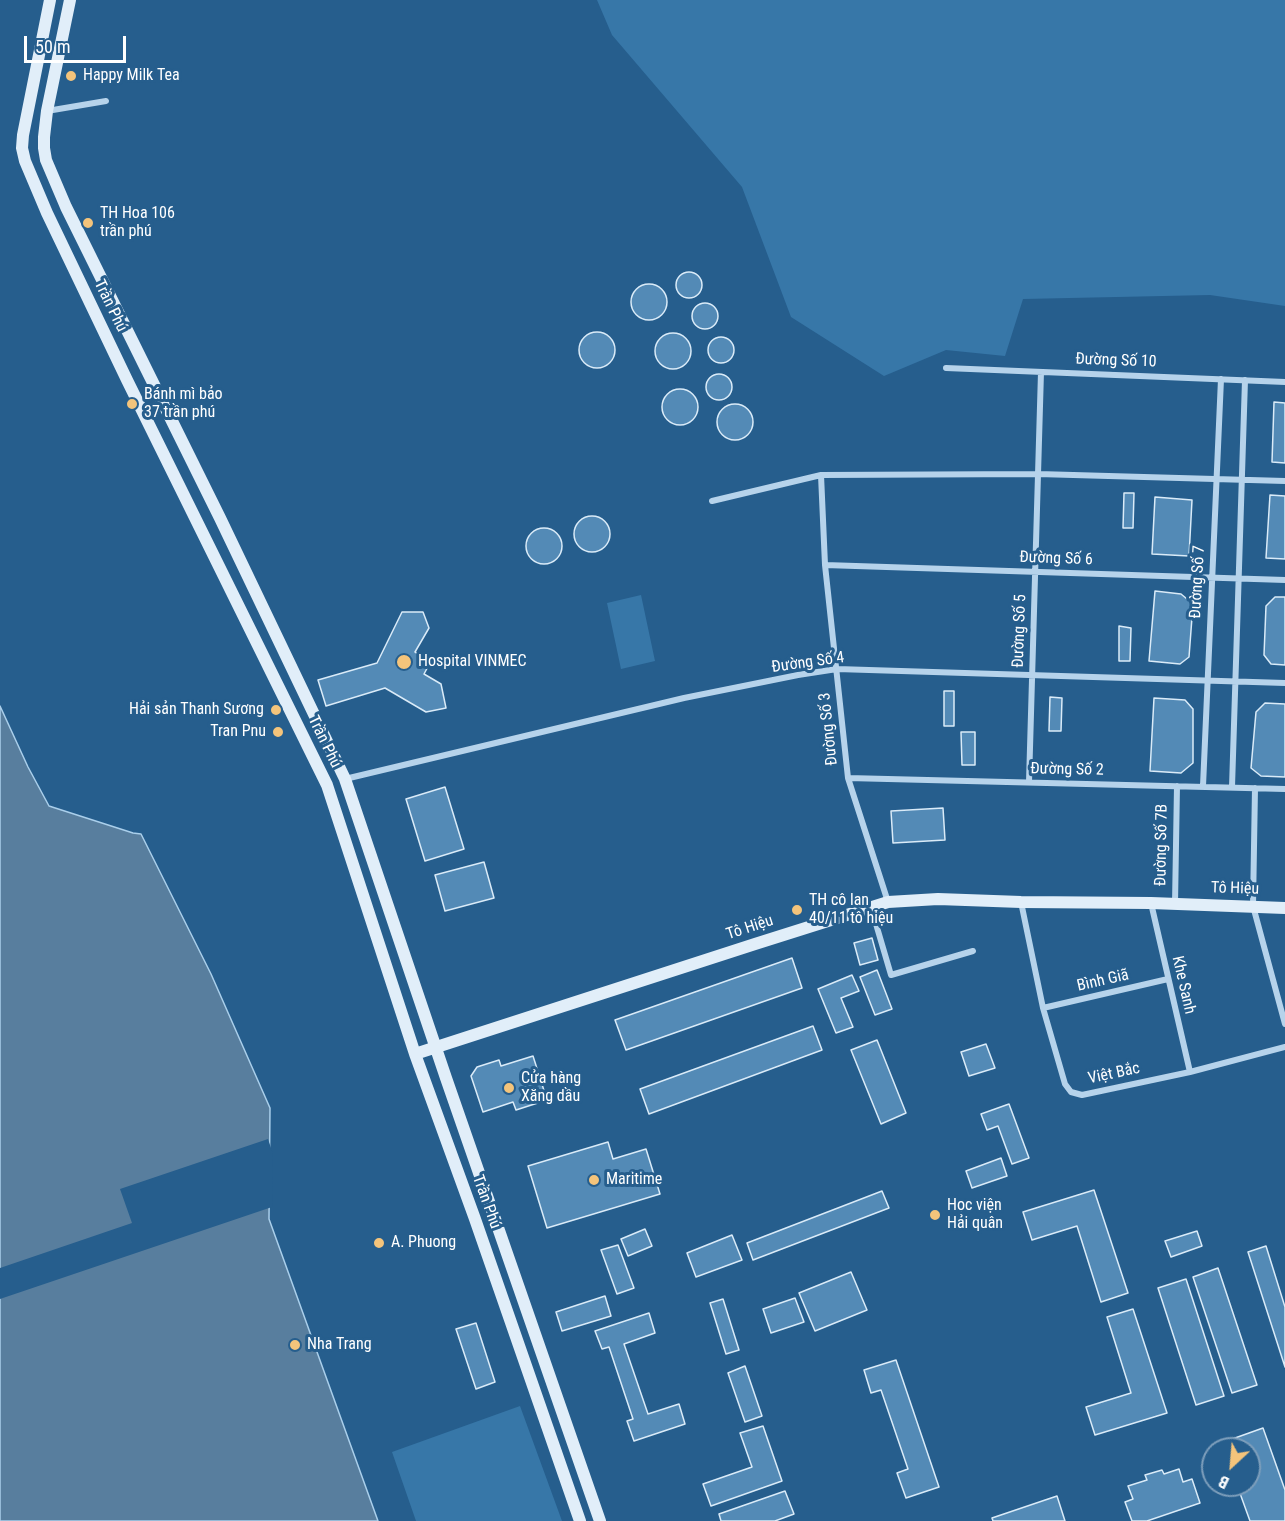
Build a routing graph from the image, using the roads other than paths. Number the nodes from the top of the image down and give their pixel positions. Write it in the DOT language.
graph roads {
  1 [pos="50,0"];
  2 [pos="70,0"];
  3 [pos="106,101"];
  4 [pos="47,111"];
  5 [pos="946,368"];
  6 [pos="1041,372"];
  7 [pos="1221,379"];
  8 [pos="1245,380"];
  9 [pos="1285,382"];
  10 [pos="1038,474"];
  11 [pos="821,475"];
  12 [pos="1216,479"];
  13 [pos="1242,480"];
  14 [pos="1285,481"];
  15 [pos="712,501"];
  16 [pos="825,565"];
  17 [pos="1035,572"];
  18 [pos="1212,578"];
  19 [pos="1238,579"];
  20 [pos="1285,580"];
  21 [pos="837,669"];
  22 [pos="1032,676"];
  23 [pos="1208,681"];
  24 [pos="1235,682"];
  25 [pos="1285,684"];
  26 [pos="848,778"];
  27 [pos="345,779"];
  28 [pos="1029,782"];
  29 [pos="327,785"];
  30 [pos="1177,786"];
  31 [pos="1203,786"];
  32 [pos="1232,787"];
  33 [pos="1256,788"];
  34 [pos="1285,789"];
  35 [pos="888,902"];
  36 [pos="1021,902"];
  37 [pos="1151,903"];
  38 [pos="1175,904"];
  39 [pos="1253,906"];
  40 [pos="871,907"];
  41 [pos="1285,908"];
  42 [pos="973,951"];
  43 [pos="1168,980"];
  44 [pos="1043,1008"];
  45 [pos="1285,1024"];
  46 [pos="435,1047"];
  47 [pos="1285,1047"];
  48 [pos="415,1054"];
  49 [pos="1190,1072"];
  50 [pos="559,1404"];
  51 [pos="541,1410"];
  52 [pos="580,1521"];
  53 [pos="600,1521"];
  1 -- 29 [label="main road, Trần Phú"];
  2 -- 4 [label="main road, Trần Phú"];
  3 -- 4 [label="street"];
  4 -- 27 [label="main road, Trần Phú"];
  5 -- 6 [label="street, Đường Số 10"];
  6 -- 7 [label="street, Đường Số 10"];
  6 -- 10 [label="street, Đường Số 5"];
  7 -- 8 [label="street, Đường Số 10"];
  7 -- 12 [label="street, Đường Số 7"];
  8 -- 9 [label="street, Đường Số 10"];
  8 -- 13 [label="street"];
  10 -- 11 [label="street"];
  10 -- 12 [label="street"];
  10 -- 17 [label="street, Đường Số 5"];
  11 -- 15 [label="street"];
  11 -- 16 [label="street, Đường Số 3"];
  12 -- 13 [label="street"];
  12 -- 18 [label="street, Đường Số 7"];
  13 -- 14 [label="street"];
  13 -- 19 [label="street"];
  16 -- 17 [label="street, Đường Số 6"];
  16 -- 21 [label="street, Đường Số 3"];
  17 -- 18 [label="street, Đường Số 6"];
  17 -- 22 [label="street, Đường Số 5"];
  18 -- 19 [label="street, Đường Số 6"];
  18 -- 23 [label="street, Đường Số 7"];
  19 -- 20 [label="street, Đường Số 6"];
  19 -- 24 [label="street"];
  21 -- 22 [label="street, Đường Số 4"];
  21 -- 26 [label="street, Đường Số 3"];
  21 -- 27 [label="street, Đường Số 4"];
  22 -- 23 [label="street, Đường Số 4"];
  22 -- 28 [label="street, Đường Số 5"];
  23 -- 24 [label="street, Đường Số 4"];
  23 -- 31 [label="street, Đường Số 7"];
  24 -- 25 [label="street, Đường Số 4"];
  24 -- 32 [label="street"];
  26 -- 28 [label="street, Đường Số 2"];
  26 -- 35 [label="street, Đường Số 3"];
  27 -- 29 [label="main road"];
  27 -- 46 [label="main road, Trần Phú"];
  28 -- 30 [label="street, Đường Số 2"];
  29 -- 48 [label="main road, Trần Phú"];
  30 -- 31 [label="street, Đường Số 2"];
  30 -- 38 [label="street, Đường Số 7B"];
  31 -- 32 [label="street, Đường Số 2"];
  32 -- 33 [label="street, Đường Số 2"];
  33 -- 34 [label="street, Đường Số 2"];
  33 -- 39 [label="street"];
  35 -- 36 [label="main road, Tô Hiệu"];
  35 -- 40 [label="main road, Tô Hiệu"];
  36 -- 37 [label="main road, Tô Hiệu"];
  36 -- 44 [label="street, Việt Bắc"];
  37 -- 38 [label="main road, Tô Hiệu"];
  37 -- 43 [label="street, Khe Sanh"];
  38 -- 39 [label="main road, Tô Hiệu"];
  39 -- 41 [label="main road, Tô Hiệu"];
  39 -- 45 [label="street"];
  40 -- 42 [label="street"];
  40 -- 46 [label="main road, Tô Hiệu"];
  43 -- 44 [label="street, Bình Giã"];
  43 -- 49 [label="street, Khe Sanh"];
  44 -- 49 [label="street, Việt Bắc"];
  46 -- 48 [label="main road, Tô Hiệu"];
  46 -- 50 [label="main road, Trần Phú"];
  47 -- 49 [label="street, Việt Bắc"];
  48 -- 51 [label="main road, Trần Phú"];
  50 -- 51 [label="main road"];
  50 -- 53 [label="main road, Trần Phú"];
  51 -- 52 [label="main road, Trần Phú"];
}
